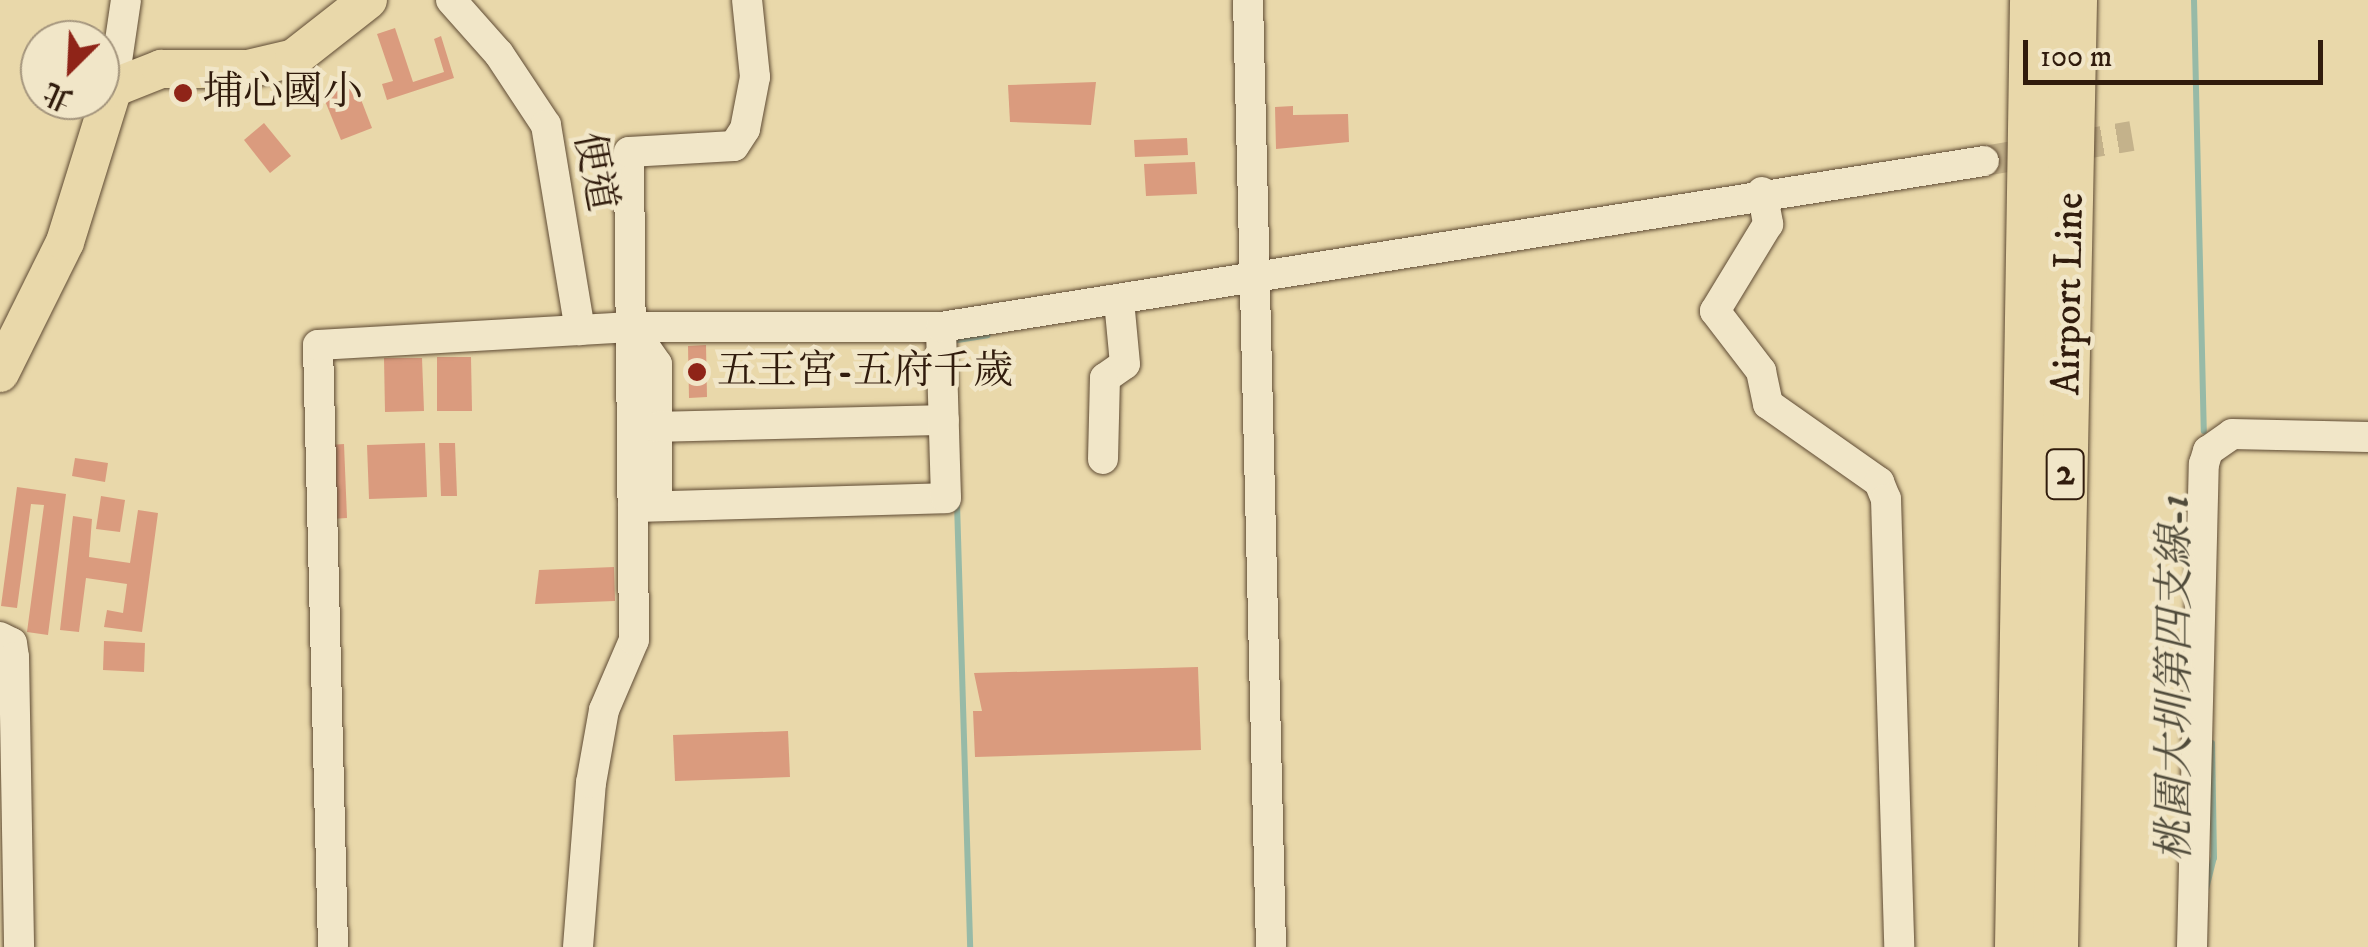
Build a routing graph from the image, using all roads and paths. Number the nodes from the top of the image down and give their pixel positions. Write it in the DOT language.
graph roads {
  1 [pos="126,0"];
  2 [pos="336,0"];
  3 [pos="368,0"];
  4 [pos="451,0"];
  5 [pos="747,0"];
  6 [pos="1248,0"];
  7 [pos="2032,0"];
  8 [pos="2074,0"];
  9 [pos="120,44"];
  10 [pos="248,69"];
  11 [pos="120,86"];
  12 [pos="104,120"];
  13 [pos="1984,161"];
  14 [pos="1762,192"];
  15 [pos="1256,278"];
  16 [pos="1120,300"];
  17 [pos="630,327"];
  18 [pos="941,327"];
  19 [pos="580,330"];
  20 [pos="2,349"];
  21 [pos="944,420"];
  22 [pos="657,427"];
  23 [pos="2368,437"];
  24 [pos="1103,459"];
  25 [pos="645,507"];
  26 [pos="0,637"];
  27 [pos="19,947"];
  28 [pos="334,947"];
  29 [pos="578,947"];
  30 [pos="1272,947"];
  31 [pos="1900,947"];
  32 [pos="2017,947"];
  33 [pos="2056,947"];
  34 [pos="2192,947"];
  1 -- 9 [label="street"];
  2 -- 10 [label="main road"];
  3 -- 10 [label="main road"];
  4 -- 19 [label="street, 便道"];
  5 -- 17 [label="street"];
  6 -- 15 [label="street"];
  7 -- 32 [label="highway, Airport Line / 2"];
  8 -- 33 [label="highway, Airport Line / 2"];
  10 -- 11 [label="main road"];
  12 -- 20 [label="main road"];
  13 -- 14 [label="street"];
  14 -- 15 [label="street"];
  14 -- 31 [label="street"];
  15 -- 16 [label="street"];
  15 -- 30 [label="street"];
  16 -- 18 [label="street"];
  16 -- 24 [label="street"];
  17 -- 18 [label="street"];
  17 -- 19 [label="street"];
  17 -- 22 [label="street"];
  17 -- 25 [label="street"];
  18 -- 21 [label="street"];
  19 -- 28 [label="street"];
  21 -- 22 [label="street"];
  21 -- 25 [label="street"];
  22 -- 25 [label="street"];
  23 -- 34 [label="street"];
  25 -- 29 [label="street"];
  26 -- 27 [label="street"];
}
